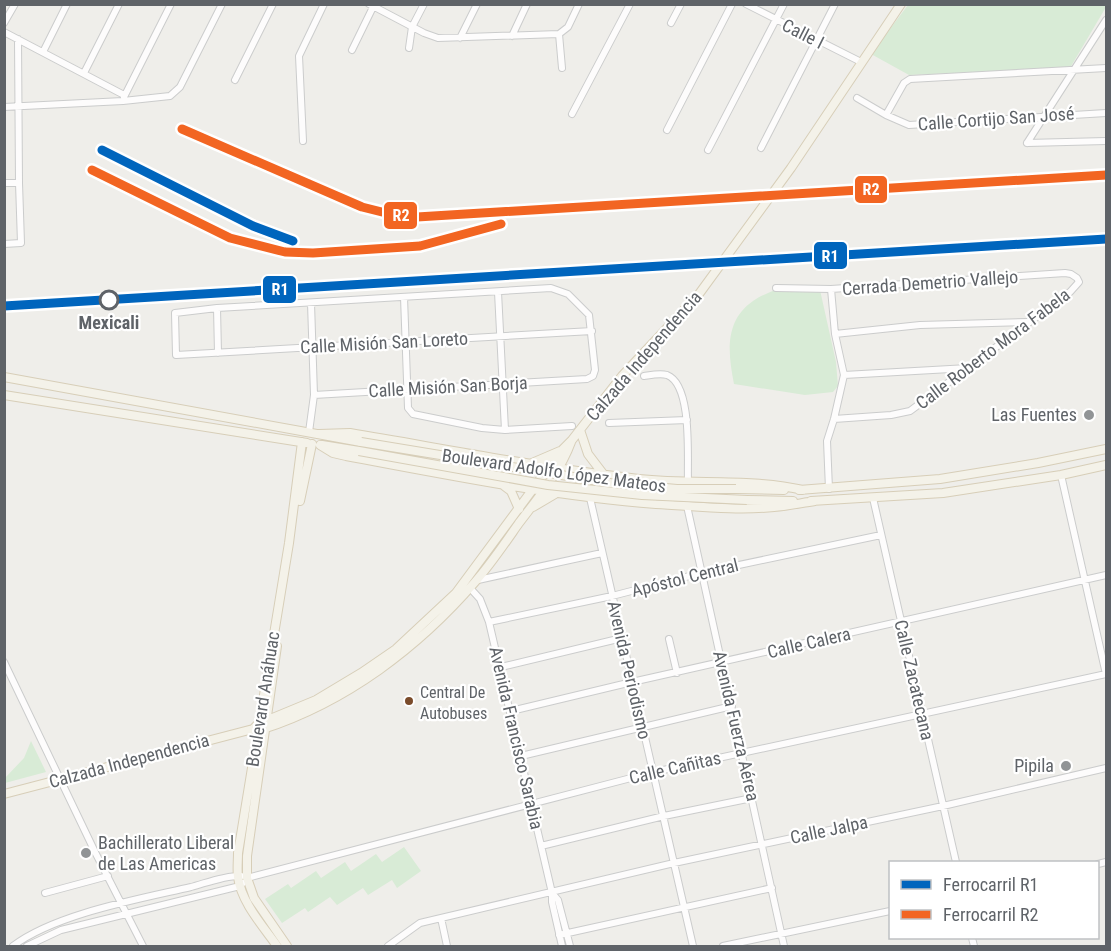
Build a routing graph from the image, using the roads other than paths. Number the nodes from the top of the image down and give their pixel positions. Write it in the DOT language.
graph roads {
  1 [pos="15,4"];
  2 [pos="67,4"];
  3 [pos="119,4"];
  4 [pos="171,4"];
  5 [pos="222,4"];
  6 [pos="273,4"];
  7 [pos="324,4"];
  8 [pos="424,4"];
  9 [pos="477,4"];
  10 [pos="527,4"];
  11 [pos="579,4"];
  12 [pos="630,4"];
  13 [pos="681,4"];
  14 [pos="732,4"];
  15 [pos="746,4"];
  16 [pos="784,4"];
  17 [pos="835,4"];
  18 [pos="901,4"];
  19 [pos="372,5"];
  20 [pos="776,20"];
  21 [pos="1107,20"];
  22 [pos="4,23"];
  23 [pos="671,23"];
  24 [pos="412,27"];
  25 [pos="4,32"];
  26 [pos="559,34"];
  27 [pos="512,36"];
  28 [pos="460,38"];
  29 [pos="18,39"];
  30 [pos="817,40"];
  31 [pos="409,48"];
  32 [pos="352,50"];
  33 [pos="43,52"];
  34 [pos="861,62"];
  35 [pos="562,68"];
  36 [pos="1107,68"];
  37 [pos="1075,71"];
  38 [pos="84,73"];
  39 [pos="235,80"];
  40 [pos="123,98"];
  41 [pos="857,98"];
  42 [pos="19,106"];
  43 [pos="4,107"];
  44 [pos="1107,113"];
  45 [pos="572,114"];
  46 [pos="886,115"];
  47 [pos="1046,116"];
  48 [pos="667,130"];
  49 [pos="303,141"];
  50 [pos="1107,141"];
  51 [pos="761,148"];
  52 [pos="708,150"];
  53 [pos="4,183"];
  54 [pos="19,183"];
  55 [pos="4,244"];
  56 [pos="1079,282"];
  57 [pos="776,288"];
  58 [pos="831,290"];
  59 [pos="498,292"];
  60 [pos="404,297"];
  61 [pos="311,303"];
  62 [pos="217,308"];
  63 [pos="1028,322"];
  64 [pos="592,331"];
  65 [pos="835,334"];
  66 [pos="500,336"];
  67 [pos="406,342"];
  68 [pos="312,347"];
  69 [pos="218,353"];
  70 [pos="968,368"];
  71 [pos="844,375"];
  72 [pos="644,376"];
  73 [pos="4,377"];
  74 [pos="502,383"];
  75 [pos="409,389"];
  76 [pos="4,395"];
  77 [pos="314,395"];
  78 [pos="834,419"];
  79 [pos="687,420"];
  80 [pos="609,423"];
  81 [pos="576,428"];
  82 [pos="505,430"];
  83 [pos="309,432"];
  84 [pos="319,434"];
  85 [pos="572,440"];
  86 [pos="302,442"];
  87 [pos="316,444"];
  88 [pos="360,447"];
  89 [pos="1107,449"];
  90 [pos="561,451"];
  91 [pos="530,464"];
  92 [pos="1107,465"];
  93 [pos="549,466"];
  94 [pos="558,468"];
  95 [pos="604,475"];
  96 [pos="1061,475"];
  97 [pos="688,482"];
  98 [pos="502,484"];
  99 [pos="829,489"];
  100 [pos="532,490"];
  101 [pos="803,490"];
  102 [pos="543,492"];
  103 [pos="555,494"];
  104 [pos="590,498"];
  105 [pos="873,498"];
  106 [pos="815,501"];
  107 [pos="687,506"];
  108 [pos="519,509"];
  109 [pos="530,510"];
  110 [pos="881,535"];
  111 [pos="602,553"];
  112 [pos="701,573"];
  113 [pos="1107,576"];
  114 [pos="477,580"];
  115 [pos="1085,580"];
  116 [pos="470,588"];
  117 [pos="612,596"];
  118 [pos="489,622"];
  119 [pos="901,622"];
  120 [pos="622,638"];
  121 [pos="669,639"];
  122 [pos="4,662"];
  123 [pos="722,662"];
  124 [pos="501,668"];
  125 [pos="677,673"];
  126 [pos="1106,674"];
  127 [pos="632,682"];
  128 [pos="732,706"];
  129 [pos="511,711"];
  130 [pos="922,714"];
  131 [pos="260,727"];
  132 [pos="642,727"];
  133 [pos="743,753"];
  134 [pos="521,756"];
  135 [pos="1107,768"];
  136 [pos="654,772"];
  137 [pos="60,779"];
  138 [pos="4,794"];
  139 [pos="752,798"];
  140 [pos="531,804"];
  141 [pos="943,806"];
  142 [pos="664,816"];
  143 [pos="762,845"];
  144 [pos="541,846"];
  145 [pos="956,861"];
  146 [pos="674,863"];
  147 [pos="108,876"];
  148 [pos="237,876"];
  149 [pos="247,878"];
  150 [pos="240,886"];
  151 [pos="772,888"];
  152 [pos="45,893"];
  153 [pos="552,893"];
  154 [pos="122,903"];
  155 [pos="684,908"];
  156 [pos="889,911"];
  157 [pos="126,913"];
  158 [pos="441,918"];
  159 [pos="567,934"];
  160 [pos="782,934"];
  161 [pos="559,935"];
  162 [pos="13,946"];
  163 [pos="27,946"];
  164 [pos="143,946"];
  165 [pos="277,946"];
  166 [pos="287,946"];
  167 [pos="388,946"];
  168 [pos="447,946"];
  169 [pos="561,946"];
  170 [pos="570,946"];
  171 [pos="693,946"];
  172 [pos="723,946"];
  173 [pos="784,946"];
  1 -- 22 [label="street"];
  2 -- 33 [label="street"];
  3 -- 38 [label="street"];
  4 -- 40 [label="street"];
  5 -- 40 [label="street"];
  6 -- 39 [label="street"];
  7 -- 49 [label="street"];
  8 -- 24 [label="street"];
  9 -- 28 [label="street"];
  10 -- 27 [label="street"];
  11 -- 26 [label="street"];
  12 -- 45 [label="street"];
  13 -- 23 [label="street"];
  14 -- 48 [label="street"];
  15 -- 20 [label="street, Calle I"];
  16 -- 20 [label="street"];
  17 -- 30 [label="street"];
  18 -- 34 [label="main road, Calzada Independencia"];
  19 -- 24 [label="street"];
  19 -- 32 [label="street"];
  20 -- 30 [label="street, Calle I"];
  20 -- 52 [label="street"];
  21 -- 37 [label="street"];
  24 -- 28 [label="street"];
  24 -- 31 [label="street"];
  25 -- 29 [label="street"];
  26 -- 27 [label="street"];
  26 -- 35 [label="street"];
  27 -- 28 [label="street"];
  29 -- 33 [label="street"];
  29 -- 42 [label="street"];
  30 -- 34 [label="street, Calle I"];
  30 -- 51 [label="street"];
  33 -- 38 [label="street"];
  34 -- 81 [label="main road, Calzada Independencia"];
  36 -- 37 [label="street"];
  37 -- 46 [label="street"];
  37 -- 47 [label="street"];
  38 -- 40 [label="street"];
  40 -- 42 [label="street"];
  41 -- 46 [label="street, Calle Cortijo San José"];
  42 -- 43 [label="street"];
  42 -- 54 [label="street"];
  44 -- 47 [label="street, Calle Cortijo San José"];
  46 -- 47 [label="street, Calle Cortijo San José"];
  47 -- 50 [label="street"];
  53 -- 54 [label="street"];
  54 -- 55 [label="street"];
  56 -- 58 [label="street, Cerrada Demetrio Vallejo"];
  56 -- 63 [label="street, Calle Roberto Mora Fabela"];
  57 -- 58 [label="street, Cerrada Demetrio Vallejo"];
  58 -- 65 [label="street"];
  59 -- 60 [label="street"];
  59 -- 64 [label="street"];
  59 -- 66 [label="street"];
  60 -- 61 [label="street"];
  60 -- 67 [label="street"];
  61 -- 62 [label="street"];
  61 -- 68 [label="street"];
  62 -- 69 [label="street"];
  62 -- 69 [label="street, Calle Misión San Loreto"];
  63 -- 65 [label="street"];
  63 -- 70 [label="street, Calle Roberto Mora Fabela"];
  64 -- 66 [label="street, Calle Misión San Loreto"];
  64 -- 74 [label="street, Calle Misión San Borja"];
  65 -- 71 [label="street"];
  66 -- 67 [label="street, Calle Misión San Loreto"];
  66 -- 74 [label="street"];
  67 -- 68 [label="street, Calle Misión San Loreto"];
  67 -- 75 [label="street"];
  68 -- 69 [label="street, Calle Misión San Loreto"];
  68 -- 77 [label="street"];
  70 -- 71 [label="street"];
  70 -- 78 [label="street, Calle Roberto Mora Fabela"];
  71 -- 78 [label="street"];
  72 -- 79 [label="street"];
  73 -- 83 [label="main road, Boulevard Adolfo López Mateos"];
  74 -- 75 [label="street, Calle Misión San Borja"];
  74 -- 82 [label="street"];
  75 -- 77 [label="street, Calle Misión San Borja"];
  75 -- 82 [label="street"];
  76 -- 86 [label="main road, Boulevard Adolfo López Mateos"];
  77 -- 83 [label="street"];
  78 -- 99 [label="street"];
  79 -- 80 [label="street"];
  79 -- 97 [label="street"];
  81 -- 82 [label="street"];
  81 -- 85 [label="main road, Calzada Independencia"];
  81 -- 95 [label="main road"];
  83 -- 84 [label="main road, Boulevard Adolfo López Mateos"];
  84 -- 88 [label="main road, Boulevard Adolfo López Mateos"];
  84 -- 91 [label="main road"];
  85 -- 90 [label="main road, Calzada Independencia"];
  85 -- 94 [label="main road, Calzada Independencia"];
  86 -- 87 [label="main road, Boulevard Adolfo López Mateos"];
  86 -- 131 [label="main road, Boulevard Anáhuac"];
  87 -- 88 [label="main road, Boulevard Adolfo López Mateos"];
  87 -- 98 [label="main road"];
  87 -- 131 [label="main road, Boulevard Anáhuac"];
  88 -- 101 [label="main road, Boulevard Adolfo López Mateos, bridge"];
  88 -- 106 [label="main road, Boulevard Adolfo López Mateos, bridge"];
  89 -- 99 [label="main road, Boulevard Adolfo López Mateos"];
  90 -- 91 [label="main road"];
  90 -- 93 [label="main road, Calzada Independencia"];
  91 -- 93 [label="main road"];
  92 -- 96 [label="main road, Boulevard Adolfo López Mateos"];
  93 -- 94 [label="main road"];
  93 -- 100 [label="main road, Calzada Independencia"];
  94 -- 95 [label="main road"];
  94 -- 102 [label="main road, Calzada Independencia"];
  95 -- 97 [label="main road"];
  96 -- 105 [label="main road, Boulevard Adolfo López Mateos"];
  96 -- 115 [label="street"];
  97 -- 101 [label="main road"];
  98 -- 100 [label="main road"];
  98 -- 108 [label="main road"];
  99 -- 101 [label="main road, Boulevard Adolfo López Mateos"];
  100 -- 102 [label="main road"];
  100 -- 108 [label="main road, Calzada Independencia"];
  102 -- 103 [label="main road"];
  102 -- 109 [label="main road, Calzada Independencia"];
  103 -- 104 [label="main road"];
  103 -- 109 [label="main road"];
  104 -- 107 [label="main road"];
  104 -- 111 [label="street, Avenida Periodismo"];
  105 -- 106 [label="main road, Boulevard Adolfo López Mateos"];
  105 -- 110 [label="street, Calle Zacatecana"];
  106 -- 107 [label="main road"];
  107 -- 112 [label="street, Avenida Fuerza Aérea"];
  108 -- 131 [label="main road, Calzada Independencia"];
  109 -- 114 [label="main road, Calzada Independencia"];
  110 -- 112 [label="street, Apóstol Central"];
  110 -- 119 [label="street, Calle Zacatecana"];
  111 -- 114 [label="street"];
  111 -- 117 [label="street, Avenida Periodismo"];
  112 -- 117 [label="street, Apóstol Central"];
  112 -- 123 [label="street, Avenida Fuerza Aérea"];
  113 -- 115 [label="street, Calle Calera"];
  114 -- 116 [label="main road, Calzada Independencia"];
  115 -- 119 [label="street, Calle Calera"];
  115 -- 126 [label="street"];
  116 -- 118 [label="street, Avenida Francisco Sarabia"];
  116 -- 131 [label="main road, Calzada Independencia"];
  117 -- 118 [label="street, Apóstol Central"];
  117 -- 120 [label="street, Avenida Periodismo"];
  118 -- 124 [label="street, Avenida Francisco Sarabia"];
  119 -- 123 [label="street, Calle Calera"];
  119 -- 130 [label="street, Calle Zacatecana"];
  120 -- 124 [label="street"];
  120 -- 127 [label="street, Avenida Periodismo"];
  121 -- 125 [label="street"];
  122 -- 137 [label="street"];
  123 -- 125 [label="street, Calle Calera"];
  123 -- 128 [label="street, Avenida Fuerza Aérea"];
  124 -- 129 [label="street, Avenida Francisco Sarabia"];
  125 -- 127 [label="street, Calle Calera"];
  126 -- 130 [label="street, Calle Cañitas"];
  127 -- 129 [label="street, Calle Calera"];
  127 -- 132 [label="street, Avenida Periodismo"];
  128 -- 132 [label="street"];
  128 -- 133 [label="street, Avenida Fuerza Aérea"];
  129 -- 134 [label="street, Avenida Francisco Sarabia"];
  130 -- 133 [label="street, Calle Cañitas"];
  130 -- 141 [label="street, Calle Zacatecana"];
  131 -- 137 [label="main road, Calzada Independencia"];
  131 -- 148 [label="main road, Boulevard Anáhuac"];
  131 -- 149 [label="main road, Boulevard Anáhuac"];
  132 -- 134 [label="street"];
  132 -- 136 [label="street, Avenida Periodismo"];
  133 -- 136 [label="street, Calle Cañitas"];
  133 -- 139 [label="street, Avenida Fuerza Aérea"];
  134 -- 140 [label="street, Avenida Francisco Sarabia"];
  135 -- 141 [label="street, Calle Jalpa"];
  136 -- 140 [label="street, Calle Cañitas"];
  136 -- 142 [label="street, Avenida Periodismo"];
  137 -- 138 [label="main road, Calzada Independencia"];
  137 -- 147 [label="street"];
  139 -- 142 [label="street"];
  139 -- 143 [label="street, Avenida Fuerza Aérea"];
  140 -- 144 [label="street, Avenida Francisco Sarabia"];
  140 -- 149 [label="street, Calle Cañitas"];
  141 -- 143 [label="street, Calle Jalpa"];
  141 -- 145 [label="street, Calle Zacatecana"];
  142 -- 144 [label="street"];
  142 -- 146 [label="street, Avenida Periodismo"];
  143 -- 146 [label="street, Calle Jalpa"];
  143 -- 151 [label="street, Avenida Fuerza Aérea"];
  144 -- 153 [label="street, Avenida Francisco Sarabia"];
  146 -- 153 [label="street, Calle Jalpa"];
  146 -- 155 [label="street, Avenida Periodismo"];
  147 -- 152 [label="street"];
  147 -- 154 [label="street"];
  148 -- 149 [label="street"];
  148 -- 150 [label="main road, Boulevard Anáhuac"];
  148 -- 154 [label="street"];
  149 -- 150 [label="street"];
  149 -- 166 [label="main road, Boulevard Anáhuac"];
  150 -- 157 [label="street"];
  150 -- 165 [label="main road, Boulevard Anáhuac"];
  151 -- 155 [label="street"];
  151 -- 160 [label="street, Avenida Fuerza Aérea"];
  153 -- 158 [label="street, Calle Jalpa"];
  153 -- 159 [label="street, Avenida Francisco Sarabia"];
  153 -- 161 [label="street, Avenida Francisco Sarabia"];
  154 -- 157 [label="street"];
  154 -- 162 [label="street"];
  155 -- 159 [label="street"];
  155 -- 171 [label="street, Avenida Periodismo"];
  156 -- 160 [label="street"];
  157 -- 163 [label="street"];
  157 -- 164 [label="street"];
  158 -- 167 [label="street, Calle Jalpa"];
  158 -- 168 [label="street"];
  159 -- 161 [label="street"];
  159 -- 170 [label="street, Avenida Francisco Sarabia"];
  160 -- 172 [label="street"];
  160 -- 173 [label="street, Avenida Fuerza Aérea"];
  161 -- 169 [label="street, Avenida Francisco Sarabia"];
}
